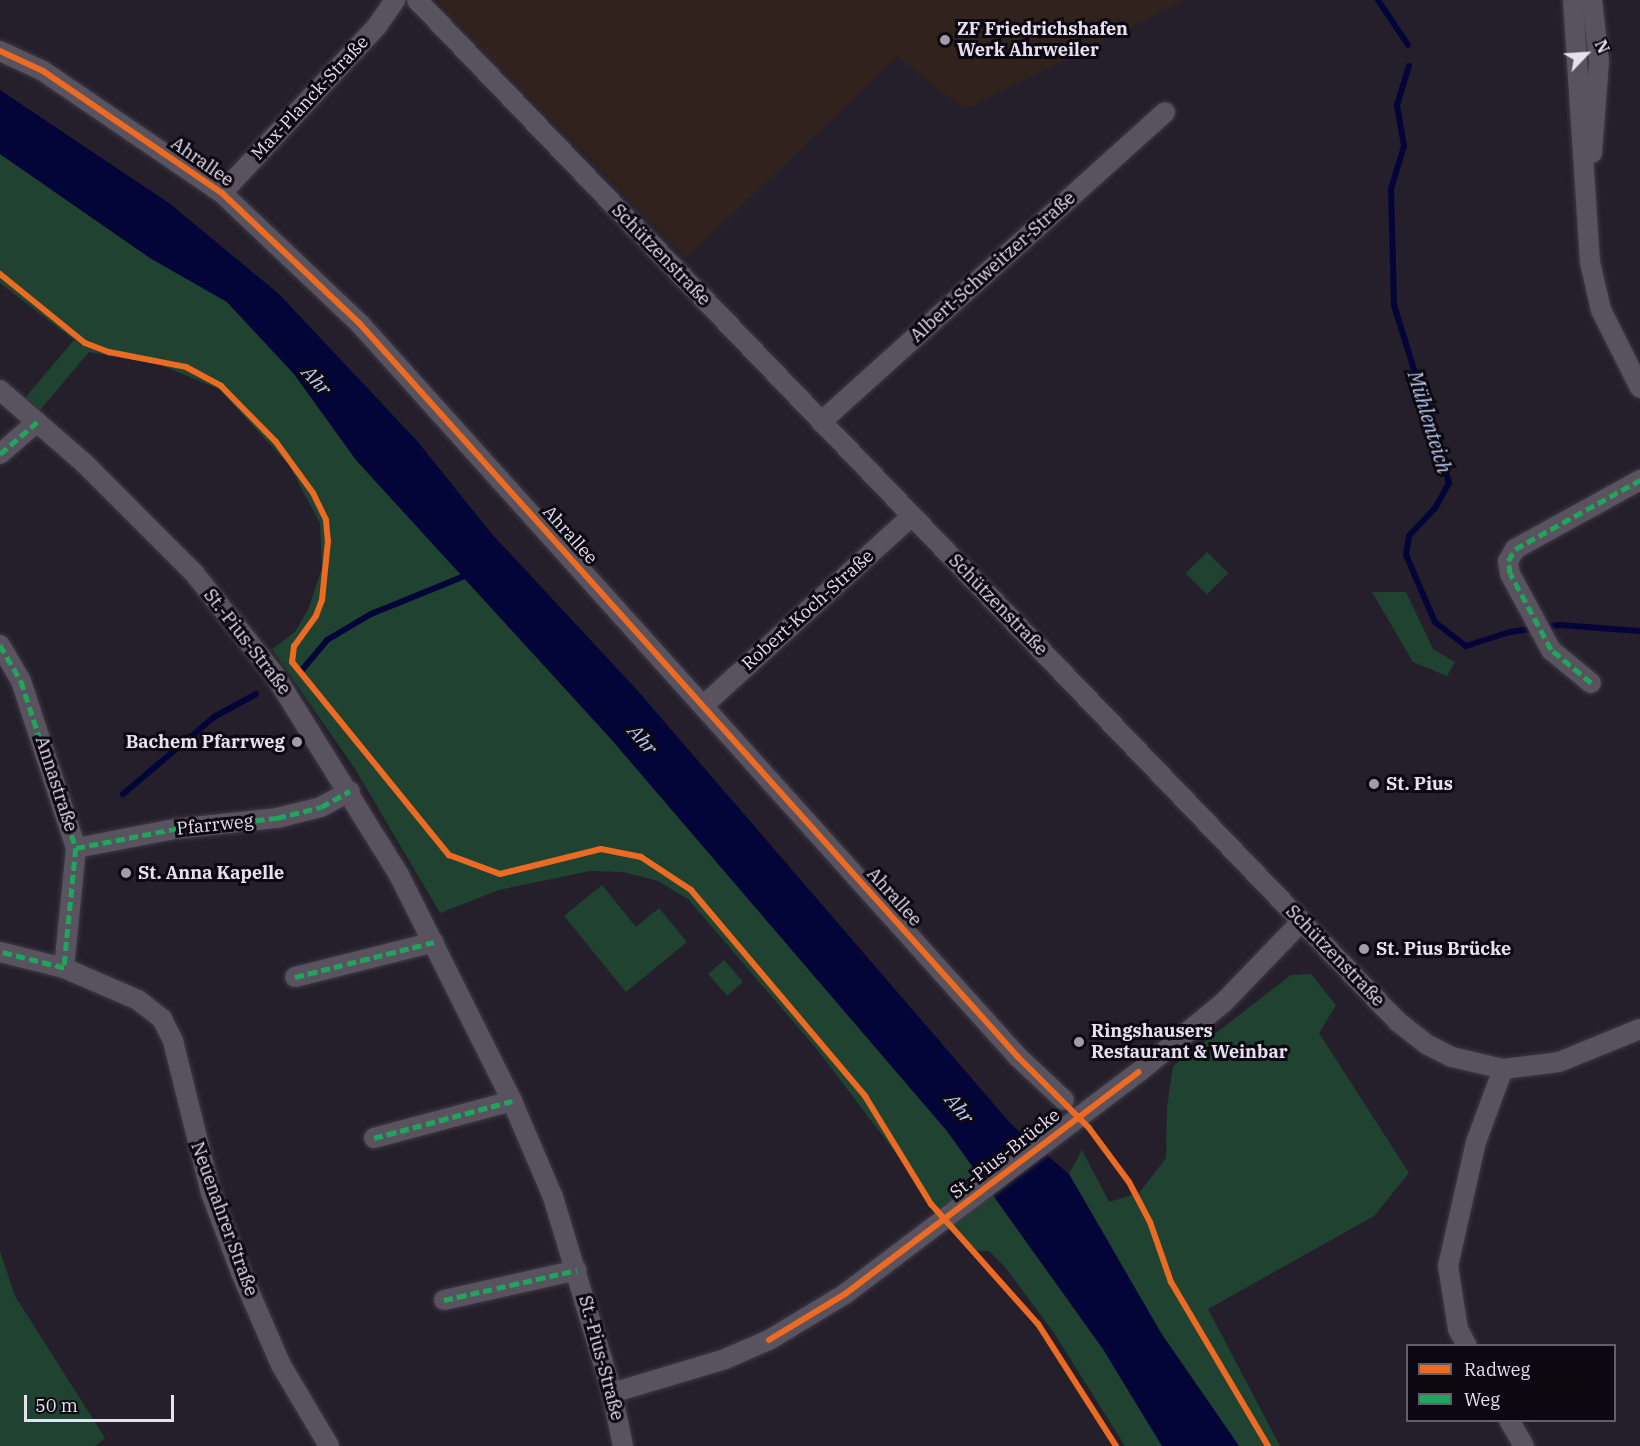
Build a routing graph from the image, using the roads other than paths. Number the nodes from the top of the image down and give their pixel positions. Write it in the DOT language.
graph roads {
  1 [pos="395,0"];
  2 [pos="417,0"];
  3 [pos="1573,0"];
  4 [pos="1592,0"];
  5 [pos="0,51"];
  6 [pos="1589,62"];
  7 [pos="1166,112"];
  8 [pos="222,193"];
  9 [pos="1640,388"];
  10 [pos="0,390"];
  11 [pos="37,422"];
  12 [pos="821,422"];
  13 [pos="0,454"];
  14 [pos="1640,480"];
  15 [pos="912,516"];
  16 [pos="0,645"];
  17 [pos="1591,683"];
  18 [pos="704,705"];
  19 [pos="350,791"];
  20 [pos="76,848"];
  21 [pos="1302,921"];
  22 [pos="434,942"];
  23 [pos="0,952"];
  24 [pos="64,968"];
  25 [pos="295,977"];
  26 [pos="1640,1029"];
  27 [pos="1503,1070"];
  28 [pos="1064,1100"];
  29 [pos="512,1101"];
  30 [pos="374,1138"];
  31 [pos="577,1270"];
  32 [pos="444,1300"];
  33 [pos="1466,1344"];
  34 [pos="612,1393"];
  35 [pos="1510,1422"];
  36 [pos="329,1446"];
  37 [pos="623,1446"];
  38 [pos="1524,1446"];
  1 -- 8 [label="street, Max-Planck-Straße"];
  2 -- 12 [label="street, Schützenstraße"];
  3 -- 6 [label="street"];
  4 -- 6 [label="street"];
  5 -- 8 [label="street, Ahrallee"];
  6 -- 9 [label="street"];
  7 -- 12 [label="street, Albert-Schweitzer-Straße"];
  8 -- 18 [label="street, Ahrallee"];
  10 -- 11 [label="street, St.-Pius-Straße"];
  11 -- 13 [label="street"];
  11 -- 19 [label="street, St.-Pius-Straße"];
  12 -- 15 [label="street, Schützenstraße"];
  14 -- 17 [label="street"];
  15 -- 18 [label="street, Robert-Koch-Straße"];
  15 -- 21 [label="street, Schützenstraße"];
  16 -- 20 [label="street, Annastraße"];
  18 -- 28 [label="street, Ahrallee"];
  19 -- 20 [label="street, Pfarrweg"];
  19 -- 22 [label="street, St.-Pius-Straße"];
  20 -- 24 [label="street, Annastraße"];
  21 -- 27 [label="street, Schützenstraße"];
  21 -- 34 [label="street, St.-Pius-Brücke"];
  22 -- 25 [label="street"];
  22 -- 29 [label="street, St.-Pius-Straße"];
  23 -- 24 [label="street, Neuenahrer Straße"];
  24 -- 36 [label="street, Neuenahrer Straße"];
  26 -- 27 [label="street, Schützenstraße"];
  27 -- 33 [label="street"];
  29 -- 30 [label="street"];
  29 -- 31 [label="street, St.-Pius-Straße"];
  31 -- 32 [label="street"];
  31 -- 34 [label="street, St.-Pius-Straße"];
  34 -- 37 [label="street, St.-Pius-Straße"];
  35 -- 38 [label="street"];
}
